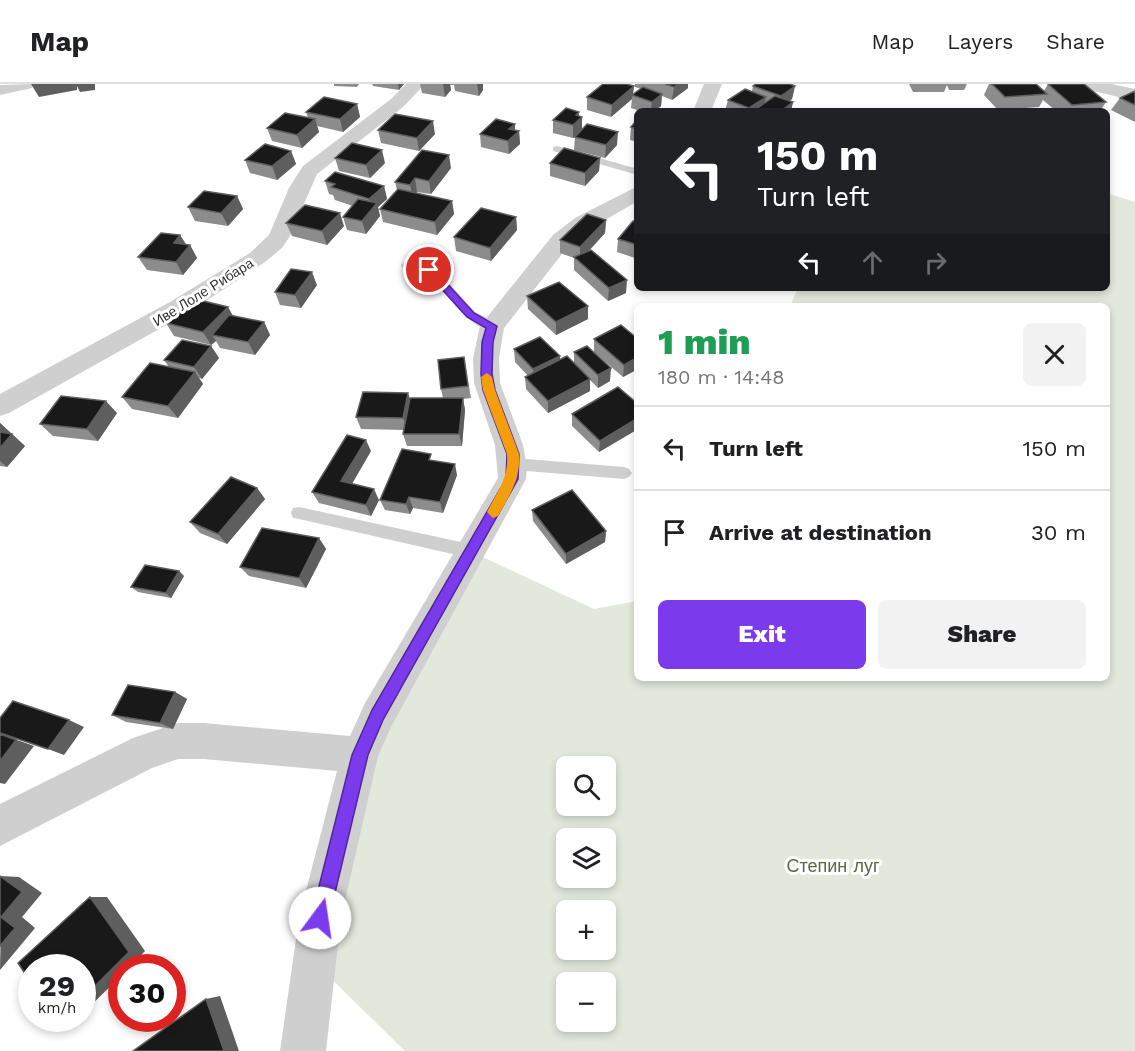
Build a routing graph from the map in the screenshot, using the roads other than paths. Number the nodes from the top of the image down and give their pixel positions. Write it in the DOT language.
graph roads {
  1 [pos="26,84"];
  2 [pos="416,84"];
  3 [pos="713,84"];
  4 [pos="1087,84"];
  5 [pos="0,90"];
  6 [pos="1135,95"];
  7 [pos="703,108"];
  8 [pos="557,149"];
  9 [pos="634,171"];
  10 [pos="634,194"];
  11 [pos="407,265"];
  12 [pos="492,326"];
  13 [pos="0,406"];
  14 [pos="514,464"];
  15 [pos="624,473"];
  16 [pos="299,513"];
  17 [pos="470,551"];
  18 [pos="360,755"];
  19 [pos="0,826"];
  20 [pos="303,1051"];
  1 -- 5 [label="street"];
  2 -- 13 [label="street, Иве Лоле Рибара"];
  3 -- 7 [label="street"];
  4 -- 6 [label="street"];
  8 -- 9 [label="lane"];
  10 -- 12 [label="street"];
  11 -- 12 [label="lane"];
  12 -- 14 [label="street"];
  14 -- 15 [label="lane"];
  14 -- 17 [label="street"];
  16 -- 17 [label="lane"];
  17 -- 18 [label="street"];
  18 -- 19 [label="street"];
  18 -- 20 [label="street"];
}
